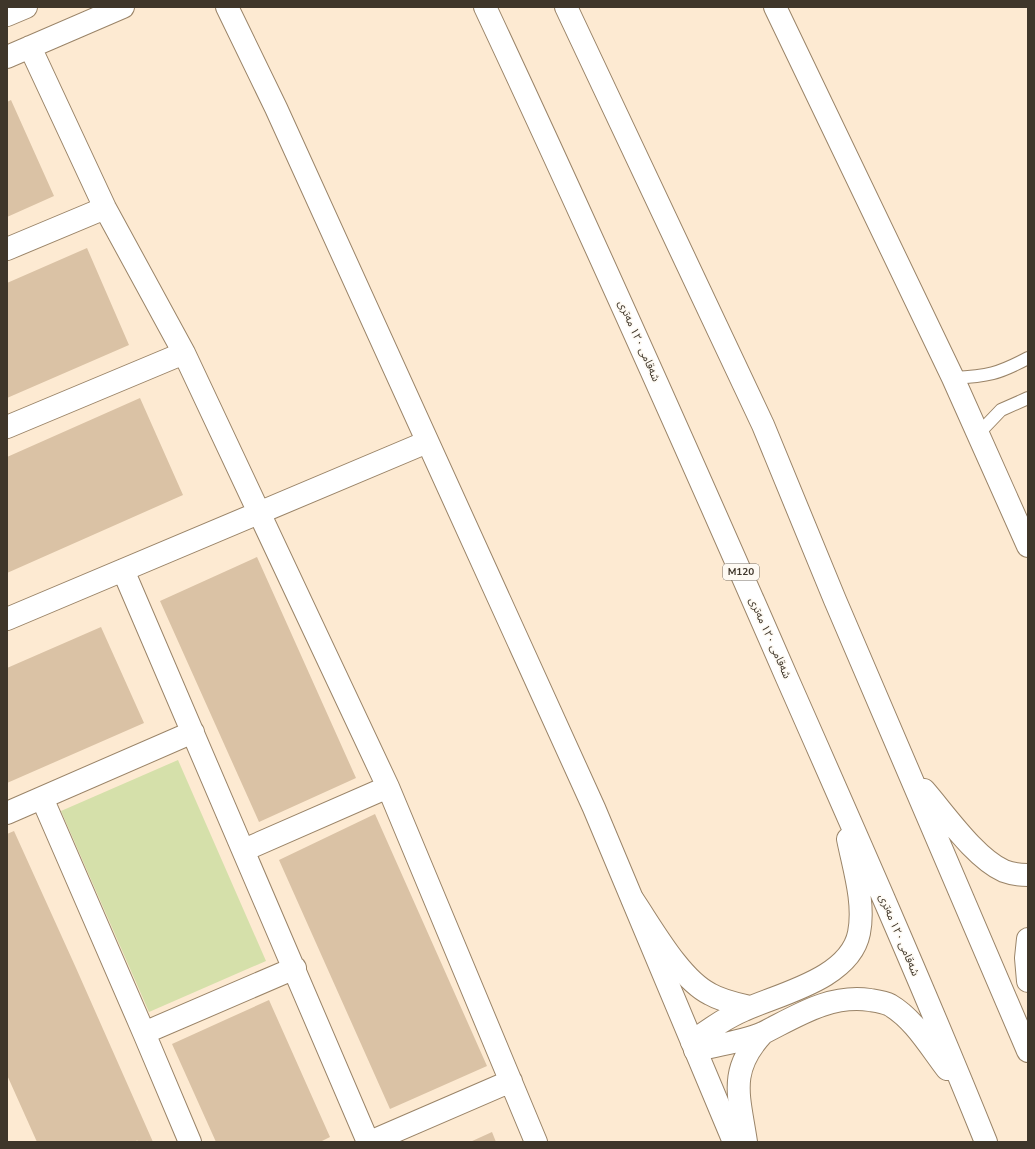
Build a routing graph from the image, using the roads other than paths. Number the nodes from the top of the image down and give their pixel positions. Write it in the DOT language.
graph roads {
  1 [pos="26,7"];
  2 [pos="123,7"];
  3 [pos="227,7"];
  4 [pos="485,7"];
  5 [pos="566,7"];
  6 [pos="775,7"];
  7 [pos="7,15"];
  8 [pos="30,47"];
  9 [pos="7,57"];
  10 [pos="105,208"];
  11 [pos="7,249"];
  12 [pos="184,353"];
  13 [pos="1028,358"];
  14 [pos="954,378"];
  15 [pos="1028,398"];
  16 [pos="7,427"];
  17 [pos="979,433"];
  18 [pos="427,442"];
  19 [pos="259,513"];
  20 [pos="1028,546"];
  21 [pos="123,570"];
  22 [pos="7,619"];
  23 [pos="193,732"];
  24 [pos="911,775"];
  25 [pos="388,787"];
  26 [pos="42,798"];
  27 [pos="841,799"];
  28 [pos="7,813"];
  29 [pos="244,850"];
  30 [pos="1028,875"];
  31 [pos="633,900"];
  32 [pos="1028,939"];
  33 [pos="295,968"];
  34 [pos="1028,981"];
  35 [pos="750,1007"];
  36 [pos="144,1033"];
  37 [pos="763,1033"];
  38 [pos="694,1046"];
  39 [pos="1028,1051"];
  40 [pos="511,1081"];
  41 [pos="967,1095"];
  42 [pos="190,1142"];
  43 [pos="369,1142"];
  44 [pos="536,1142"];
  45 [pos="734,1142"];
  46 [pos="746,1142"];
  47 [pos="986,1142"];
  1 -- 7 [label="main road"];
  2 -- 8 [label="main road"];
  3 -- 18 [label="main road"];
  4 -- 27 [label="main road, شەقامی ١٢٠ مەتری / M120"];
  5 -- 24 [label="main road"];
  6 -- 14 [label="main road"];
  8 -- 9 [label="main road"];
  8 -- 10 [label="main road"];
  10 -- 11 [label="main road"];
  10 -- 12 [label="main road"];
  12 -- 16 [label="main road"];
  12 -- 19 [label="main road"];
  13 -- 14 [label="lane"];
  14 -- 17 [label="main road"];
  15 -- 17 [label="lane"];
  17 -- 20 [label="main road"];
  18 -- 19 [label="main road"];
  18 -- 31 [label="main road"];
  19 -- 21 [label="main road"];
  19 -- 25 [label="main road"];
  21 -- 22 [label="main road"];
  21 -- 23 [label="main road"];
  23 -- 26 [label="main road"];
  23 -- 29 [label="main road"];
  24 -- 30 [label="main road"];
  24 -- 39 [label="main road"];
  25 -- 29 [label="main road"];
  25 -- 40 [label="main road"];
  26 -- 28 [label="main road"];
  26 -- 36 [label="main road"];
  27 -- 35 [label="main road"];
  27 -- 41 [label="main road, شەقامی ١٢٠ مەتری / M120"];
  29 -- 33 [label="main road"];
  31 -- 35 [label="main road"];
  31 -- 38 [label="main road"];
  32 -- 34 [label="main road"];
  33 -- 36 [label="main road"];
  33 -- 43 [label="main road"];
  35 -- 38 [label="main road"];
  36 -- 42 [label="main road"];
  37 -- 38 [label="main road"];
  37 -- 41 [label="main road"];
  37 -- 46 [label="main road"];
  38 -- 45 [label="main road"];
  40 -- 43 [label="main road"];
  40 -- 44 [label="main road"];
  41 -- 47 [label="main road, شەقامی ١٢٠ مەتری / M120"];
}
